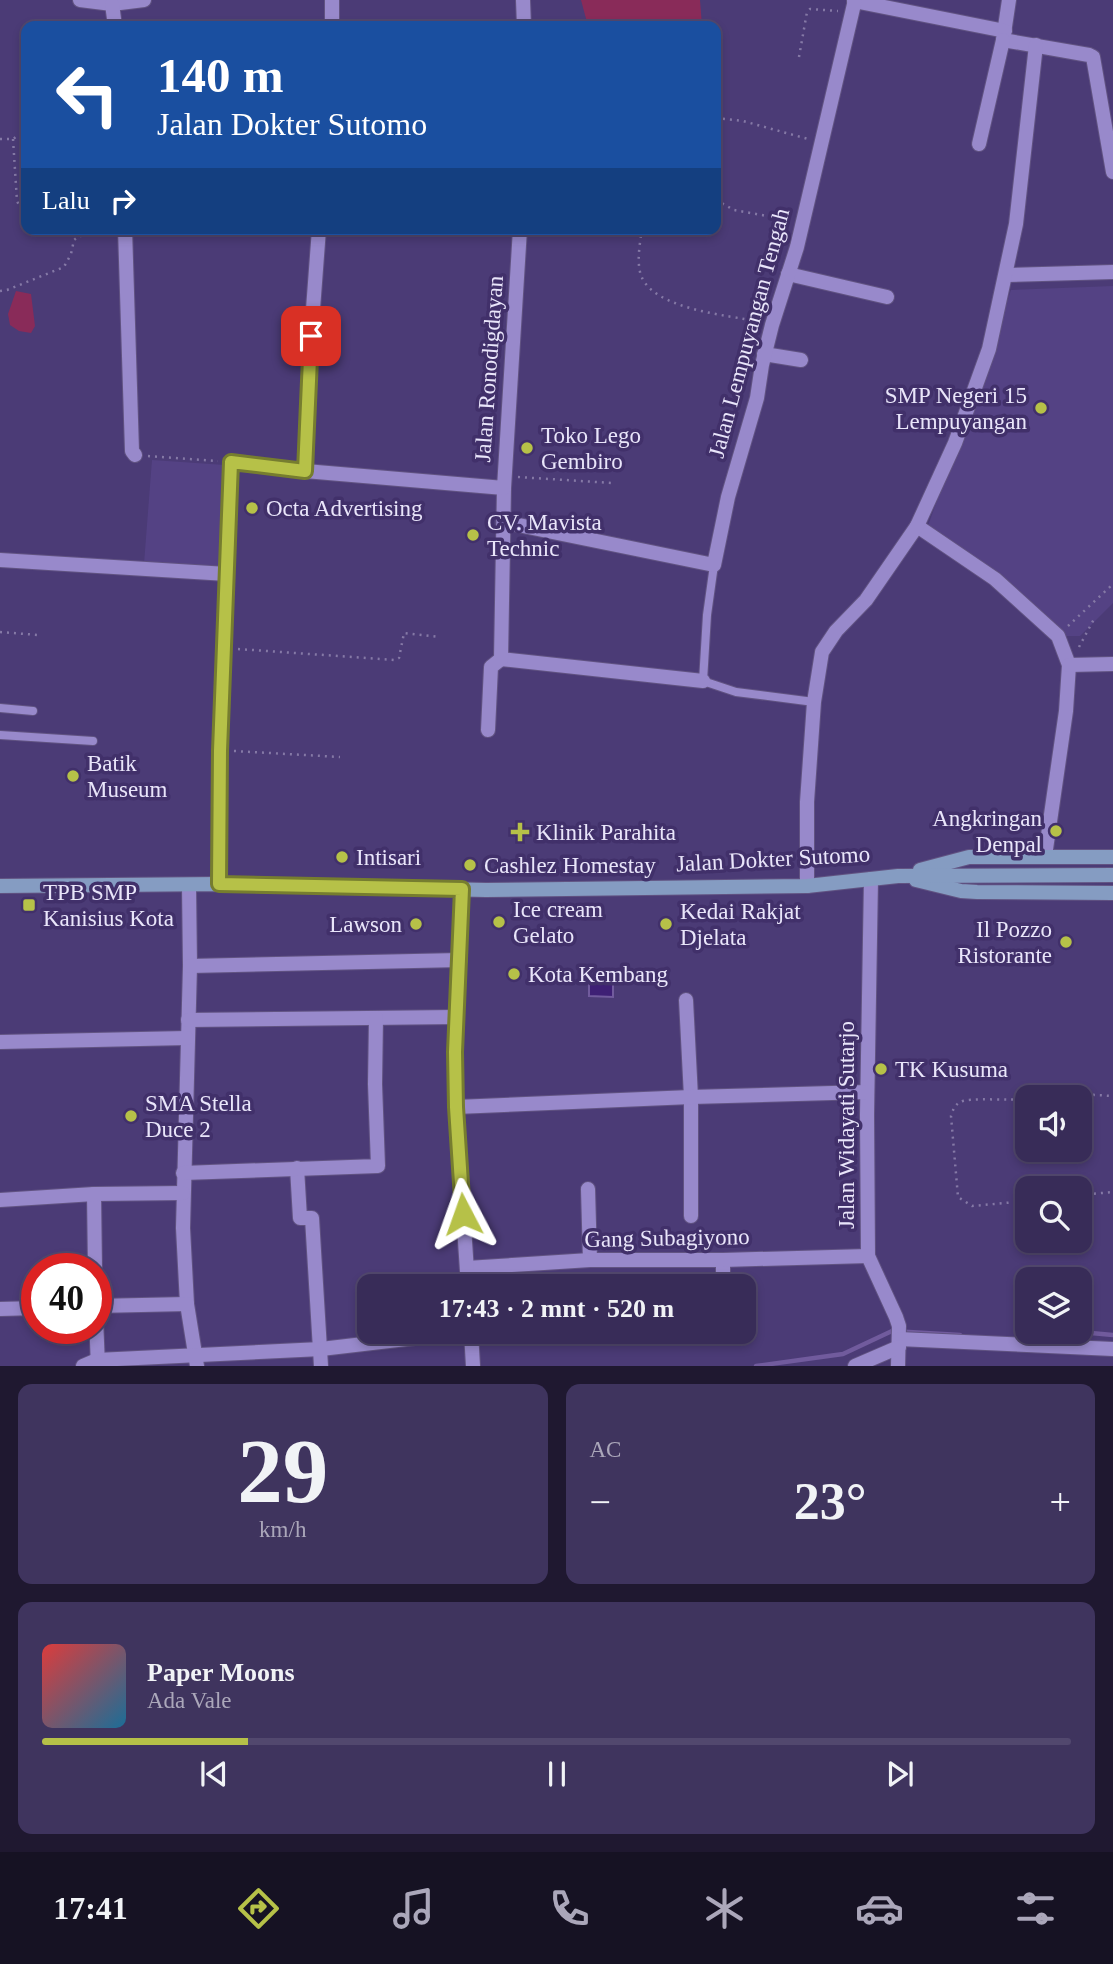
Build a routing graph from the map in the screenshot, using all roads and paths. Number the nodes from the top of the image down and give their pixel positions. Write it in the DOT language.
graph roads {
  1 [pos="80,0"];
  2 [pos="144,0"];
  3 [pos="332,0"];
  4 [pos="523,0"];
  5 [pos="1009,0"];
  6 [pos="112,4"];
  7 [pos="853,5"];
  8 [pos="114,21"];
  9 [pos="332,21"];
  10 [pos="524,21"];
  11 [pos="1004,36"];
  12 [pos="1036,46"];
  13 [pos="799,57"];
  14 [pos="721,119"];
  15 [pos="21,133"];
  16 [pos="0,139"];
  17 [pos="13,139"];
  18 [pos="822,143"];
  19 [pos="979,144"];
  20 [pos="1113,172"];
  21 [pos="721,203"];
  22 [pos="21,205"];
  23 [pos="803,222"];
  24 [pos="88,235"];
  25 [pos="125,235"];
  26 [pos="319,235"];
  27 [pos="520,235"];
  28 [pos="642,235"];
  29 [pos="1113,272"];
  30 [pos="788,274"];
  31 [pos="1006,275"];
  32 [pos="0,291"];
  33 [pos="887,297"];
  34 [pos="772,325"];
  35 [pos="764,354"];
  36 [pos="801,360"];
  37 [pos="135,455"];
  38 [pos="231,462"];
  39 [pos="305,471"];
  40 [pos="504,482"];
  41 [pos="612,483"];
  42 [pos="505,522"];
  43 [pos="917,526"];
  44 [pos="0,560"];
  45 [pos="714,565"];
  46 [pos="227,574"];
  47 [pos="1113,584"];
  48 [pos="1094,619"];
  49 [pos="0,632"];
  50 [pos="38,635"];
  51 [pos="440,636"];
  52 [pos="1058,636"];
  53 [pos="224,648"];
  54 [pos="501,659"];
  55 [pos="1113,664"];
  56 [pos="1069,665"];
  57 [pos="703,681"];
  58 [pos="814,702"];
  59 [pos="0,708"];
  60 [pos="33,711"];
  61 [pos="488,730"];
  62 [pos="0,735"];
  63 [pos="93,741"];
  64 [pos="220,751"];
  65 [pos="340,757"];
  66 [pos="1045,856"];
  67 [pos="1113,857"];
  68 [pos="1113,875"];
  69 [pos="898,876"];
  70 [pos="871,879"];
  71 [pos="219,884"];
  72 [pos="0,886"];
  73 [pos="189,886"];
  74 [pos="807,886"];
  75 [pos="462,889"];
  76 [pos="1113,892"];
  77 [pos="460,960"];
  78 [pos="190,966"];
  79 [pos="686,1000"];
  80 [pos="456,1017"];
  81 [pos="376,1018"];
  82 [pos="188,1020"];
  83 [pos="187,1038"];
  84 [pos="0,1042"];
  85 [pos="867,1092"];
  86 [pos="1092,1095"];
  87 [pos="1113,1096"];
  88 [pos="691,1097"];
  89 [pos="1015,1101"];
  90 [pos="456,1107"];
  91 [pos="297,1168"];
  92 [pos="183,1173"];
  93 [pos="588,1189"];
  94 [pos="1113,1192"];
  95 [pos="183,1193"];
  96 [pos="94,1194"];
  97 [pos="1092,1194"];
  98 [pos="0,1200"];
  99 [pos="1015,1202"];
  100 [pos="691,1216"];
  101 [pos="95,1253"];
  102 [pos="868,1256"];
  103 [pos="590,1260"];
  104 [pos="723,1260"];
  105 [pos="467,1268"];
  106 [pos="467,1274"];
  107 [pos="723,1274"];
  108 [pos="187,1304"];
  109 [pos="112,1306"];
  110 [pos="21,1308"];
  111 [pos="0,1309"];
  112 [pos="899,1337"];
  113 [pos="97,1344"];
  114 [pos="365,1344"];
  115 [pos="470,1344"];
  116 [pos="321,1349"];
  117 [pos="1113,1349"];
  118 [pos="196,1361"];
  119 [pos="98,1363"];
  120 [pos="83,1366"];
  121 [pos="321,1366"];
  122 [pos="473,1366"];
  123 [pos="855,1366"];
  124 [pos="898,1366"];
  1 -- 6 [label="street"];
  2 -- 6 [label="street"];
  3 -- 9 [label="street"];
  4 -- 10 [label="street"];
  5 -- 11 [label="street"];
  6 -- 8 [label="street"];
  7 -- 11 [label="street"];
  7 -- 13 [label="path"];
  7 -- 18 [label="street, Jalan Lempuyangan Tengah"];
  11 -- 12 [label="street"];
  11 -- 19 [label="street"];
  12 -- 20 [label="street"];
  12 -- 31 [label="street"];
  14 -- 18 [label="path"];
  15 -- 17 [label="path"];
  16 -- 17 [label="path"];
  17 -- 22 [label="path"];
  18 -- 23 [label="street, Jalan Lempuyangan Tengah"];
  21 -- 23 [label="path"];
  23 -- 30 [label="street, Jalan Lempuyangan Tengah"];
  24 -- 32 [label="path"];
  25 -- 37 [label="street"];
  26 -- 39 [label="street"];
  27 -- 40 [label="street, Jalan Ronodigdayan"];
  28 -- 34 [label="path"];
  29 -- 31 [label="street"];
  30 -- 33 [label="street"];
  30 -- 34 [label="street, Jalan Lempuyangan Tengah"];
  31 -- 43 [label="street"];
  34 -- 35 [label="street, Jalan Lempuyangan Tengah"];
  35 -- 36 [label="street"];
  35 -- 45 [label="street, Jalan Lempuyangan Tengah"];
  37 -- 38 [label="path"];
  38 -- 39 [label="street, Jalan Ronodigdayan"];
  38 -- 46 [label="street"];
  39 -- 40 [label="street, Jalan Ronodigdayan"];
  40 -- 41 [label="path"];
  40 -- 42 [label="street"];
  42 -- 45 [label="street"];
  42 -- 54 [label="street"];
  43 -- 52 [label="street"];
  43 -- 58 [label="street"];
  44 -- 46 [label="street"];
  45 -- 57 [label="lane, Jalan Lempuyangan Tengah"];
  46 -- 53 [label="street"];
  47 -- 52 [label="path"];
  48 -- 56 [label="path"];
  49 -- 50 [label="path"];
  51 -- 53 [label="path"];
  52 -- 56 [label="street"];
  53 -- 64 [label="street"];
  54 -- 57 [label="street"];
  54 -- 61 [label="street"];
  55 -- 56 [label="street"];
  56 -- 66 [label="street"];
  57 -- 58 [label="lane"];
  58 -- 74 [label="street"];
  59 -- 60 [label="lane"];
  62 -- 63 [label="lane"];
  64 -- 65 [label="path"];
  64 -- 71 [label="street"];
  66 -- 67 [label="main road, Jalan Dokter Sutomo"];
  66 -- 69 [label="main road, Jalan Dokter Sutomo"];
  68 -- 69 [label="main road, Jalan Dokter Sutomo"];
  69 -- 70 [label="main road, Jalan Dokter Sutomo"];
  69 -- 76 [label="main road, Jalan Dokter Sutomo"];
  70 -- 74 [label="main road, Jalan Dokter Sutomo"];
  70 -- 85 [label="street, Jalan Widayati Sutarjo"];
  71 -- 73 [label="main road, Jalan Dokter Sutomo"];
  71 -- 75 [label="main road, Jalan Dokter Sutomo"];
  72 -- 73 [label="main road, Jalan Dokter Sutomo"];
  73 -- 78 [label="street"];
  74 -- 75 [label="main road, Jalan Dokter Sutomo"];
  75 -- 77 [label="street"];
  77 -- 78 [label="street"];
  77 -- 80 [label="street"];
  78 -- 82 [label="street"];
  79 -- 88 [label="street"];
  80 -- 81 [label="street"];
  80 -- 90 [label="street"];
  81 -- 82 [label="street"];
  81 -- 91 [label="street"];
  82 -- 83 [label="street"];
  83 -- 84 [label="street"];
  83 -- 92 [label="street"];
  85 -- 88 [label="street"];
  85 -- 102 [label="street, Jalan Widayati Sutarjo"];
  86 -- 87 [label="path"];
  88 -- 90 [label="street"];
  88 -- 100 [label="street"];
  89 -- 99 [label="path"];
  90 -- 105 [label="street"];
  91 -- 92 [label="street"];
  91 -- 116 [label="street"];
  92 -- 95 [label="street"];
  93 -- 103 [label="street"];
  94 -- 97 [label="path"];
  95 -- 96 [label="street"];
  95 -- 108 [label="street"];
  96 -- 98 [label="street"];
  96 -- 101 [label="street"];
  102 -- 104 [label="street, Gang Subagiyono"];
  102 -- 112 [label="street, Jalan Widayati Sutarjo"];
  103 -- 104 [label="street, Gang Subagiyono"];
  103 -- 105 [label="street, Gang Subagiyono"];
  104 -- 107 [label="street"];
  105 -- 106 [label="street"];
  108 -- 109 [label="street"];
  108 -- 118 [label="street"];
  110 -- 111 [label="street"];
  112 -- 117 [label="street"];
  112 -- 123 [label="street"];
  112 -- 124 [label="street, Jalan Widayati Sutarjo"];
  113 -- 119 [label="street"];
  114 -- 116 [label="street"];
  115 -- 122 [label="street"];
  116 -- 118 [label="street"];
  116 -- 121 [label="street"];
  118 -- 119 [label="street"];
  119 -- 120 [label="street"];
}
